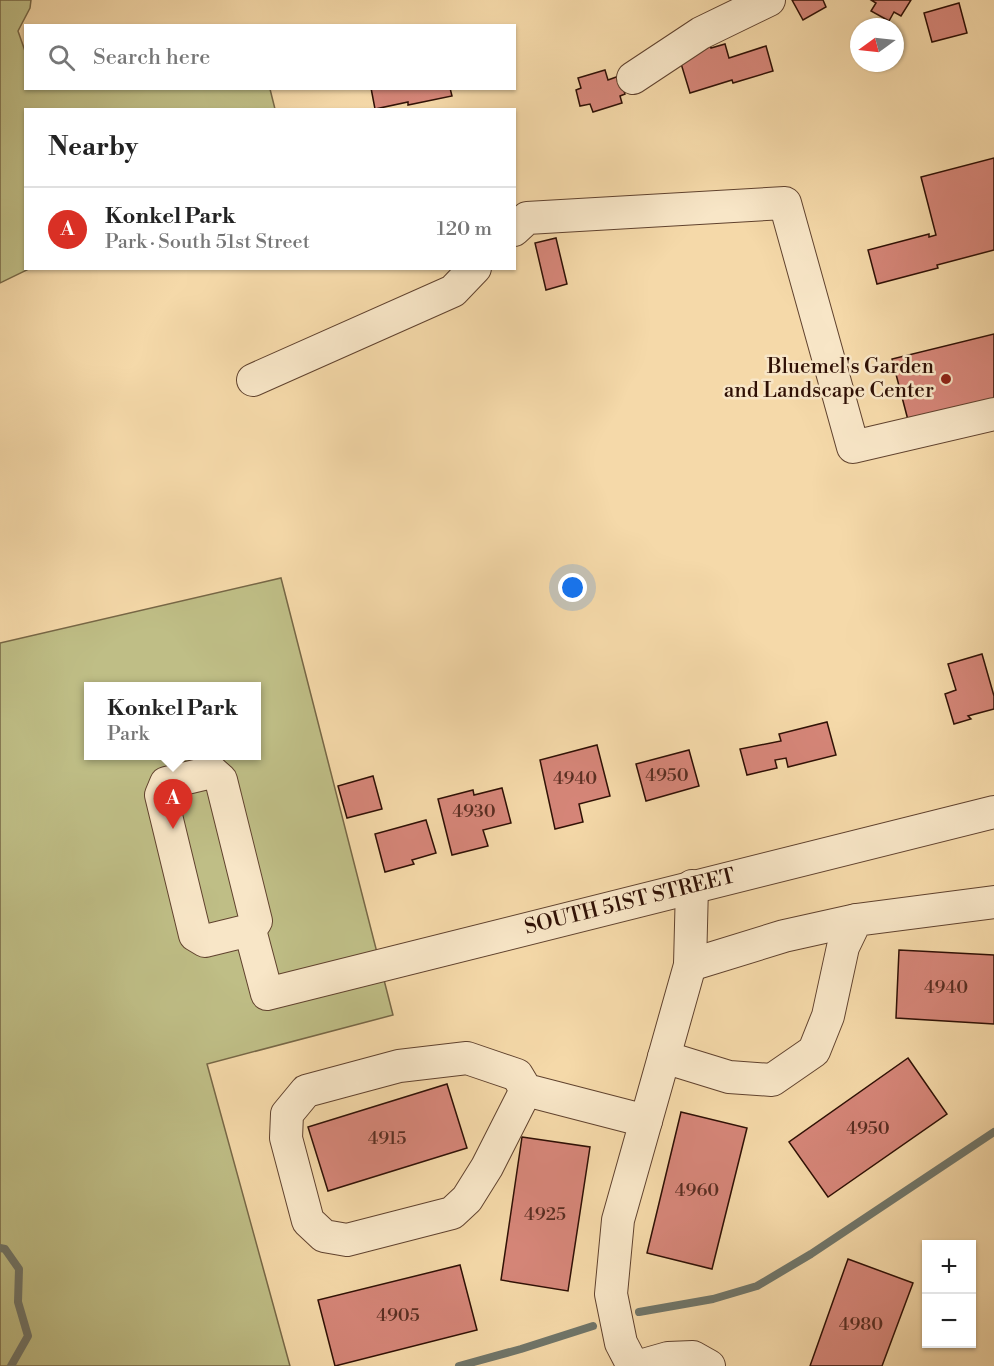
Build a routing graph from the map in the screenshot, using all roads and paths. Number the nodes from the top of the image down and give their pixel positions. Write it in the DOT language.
graph roads {
  1 [pos="770,0"];
  2 [pos="633,78"];
  3 [pos="516,228"];
  4 [pos="473,270"];
  5 [pos="253,380"];
  6 [pos="994,414"];
  7 [pos="994,812"];
  8 [pos="692,886"];
  9 [pos="994,902"];
  10 [pos="856,920"];
  11 [pos="250,930"];
  12 [pos="690,965"];
  13 [pos="664,1057"];
  14 [pos="525,1090"];
  15 [pos="646,1121"];
  16 [pos="633,1366"];
  17 [pos="639,1366"];
  18 [pos="710,1366"];
  1 -- 2 [label="street"];
  3 -- 6 [label="street"];
  4 -- 5 [label="street"];
  7 -- 8 [label="street, SOUTH 51ST STREET"];
  8 -- 11 [label="street, SOUTH 51ST STREET"];
  8 -- 12 [label="street"];
  9 -- 10 [label="street"];
  10 -- 12 [label="street"];
  10 -- 13 [label="street"];
  11 -- 11 [label="street"];
  12 -- 13 [label="street"];
  13 -- 15 [label="street"];
  14 -- 14 [label="street"];
  14 -- 15 [label="street"];
  15 -- 16 [label="street"];
  17 -- 18 [label="street"];
}
